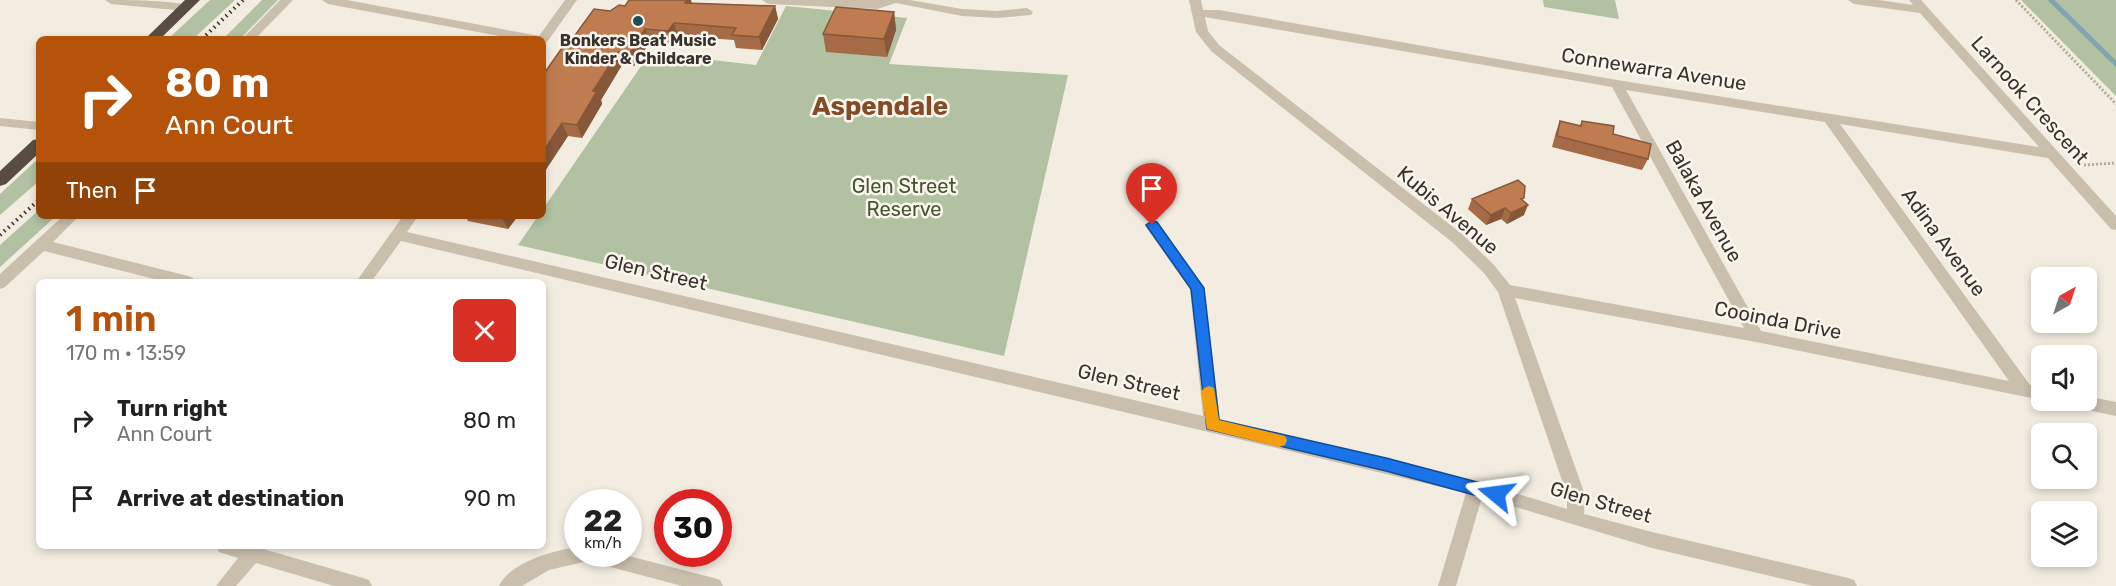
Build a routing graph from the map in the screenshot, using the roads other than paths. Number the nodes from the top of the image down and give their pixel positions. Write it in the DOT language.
graph roads {
  1 [pos="111,0"];
  2 [pos="287,0"];
  3 [pos="328,0"];
  4 [pos="571,0"];
  5 [pos="768,0"];
  6 [pos="896,0"];
  7 [pos="1854,0"];
  8 [pos="190,3"];
  9 [pos="1920,5"];
  10 [pos="1196,7"];
  11 [pos="1027,12"];
  12 [pos="1250,20"];
  13 [pos="1201,28"];
  14 [pos="155,36"];
  15 [pos="251,36"];
  16 [pos="519,36"];
  17 [pos="545,36"];
  18 [pos="1617,84"];
  19 [pos="1829,118"];
  20 [pos="0,122"];
  21 [pos="36,126"];
  22 [pos="36,147"];
  23 [pos="2052,154"];
  24 [pos="0,180"];
  25 [pos="69,219"];
  26 [pos="409,219"];
  27 [pos="1152,225"];
  28 [pos="2116,225"];
  29 [pos="397,235"];
  30 [pos="43,245"];
  31 [pos="176,279"];
  32 [pos="365,279"];
  33 [pos="0,283"];
  34 [pos="1505,290"];
  35 [pos="1756,336"];
  36 [pos="2025,391"];
  37 [pos="2031,392"];
  38 [pos="2097,405"];
  39 [pos="2116,409"];
  40 [pos="1212,425"];
  41 [pos="1476,488"];
  42 [pos="1575,519"];
  43 [pos="235,549"];
  44 [pos="252,554"];
  45 [pos="564,556"];
  46 [pos="642,567"];
  47 [pos="225,586"];
  48 [pos="363,586"];
  49 [pos="508,586"];
  50 [pos="714,586"];
  51 [pos="1447,586"];
  52 [pos="1848,586"];
  1 -- 8 [label="street"];
  2 -- 15 [label="street"];
  3 -- 16 [label="street"];
  4 -- 17 [label="street"];
  5 -- 6 [label="street"];
  6 -- 11 [label="street"];
  7 -- 9 [label="street"];
  8 -- 14 [label="highway"];
  9 -- 23 [label="street, Larnook Crescent"];
  10 -- 12 [label="street, Connewarra Avenue"];
  10 -- 13 [label="street, Kubis Avenue"];
  12 -- 13 [label="street, Connewarra Avenue"];
  12 -- 18 [label="street, Connewarra Avenue"];
  13 -- 34 [label="street, Kubis Avenue"];
  18 -- 19 [label="street, Connewarra Avenue"];
  18 -- 35 [label="street, Balaka Avenue"];
  19 -- 23 [label="street, Connewarra Avenue"];
  19 -- 36 [label="street, Adina Avenue"];
  20 -- 21 [label="street"];
  22 -- 24 [label="highway"];
  23 -- 28 [label="street, Larnook Crescent"];
  25 -- 30 [label="street"];
  26 -- 29 [label="street"];
  27 -- 40 [label="street"];
  29 -- 32 [label="street"];
  29 -- 40 [label="street, Glen Street"];
  30 -- 31 [label="street"];
  30 -- 33 [label="street"];
  34 -- 35 [label="street, Cooinda Drive"];
  34 -- 42 [label="street, Kubis Avenue"];
  35 -- 36 [label="street, Cooinda Drive"];
  36 -- 37 [label="street, Cooinda Drive"];
  38 -- 39 [label="street"];
  40 -- 41 [label="street, Glen Street"];
  41 -- 42 [label="street, Glen Street"];
  41 -- 51 [label="street"];
  42 -- 52 [label="street, Glen Street"];
  43 -- 44 [label="street"];
  44 -- 47 [label="street"];
  44 -- 48 [label="street"];
  45 -- 49 [label="street"];
  46 -- 50 [label="street"];
}
